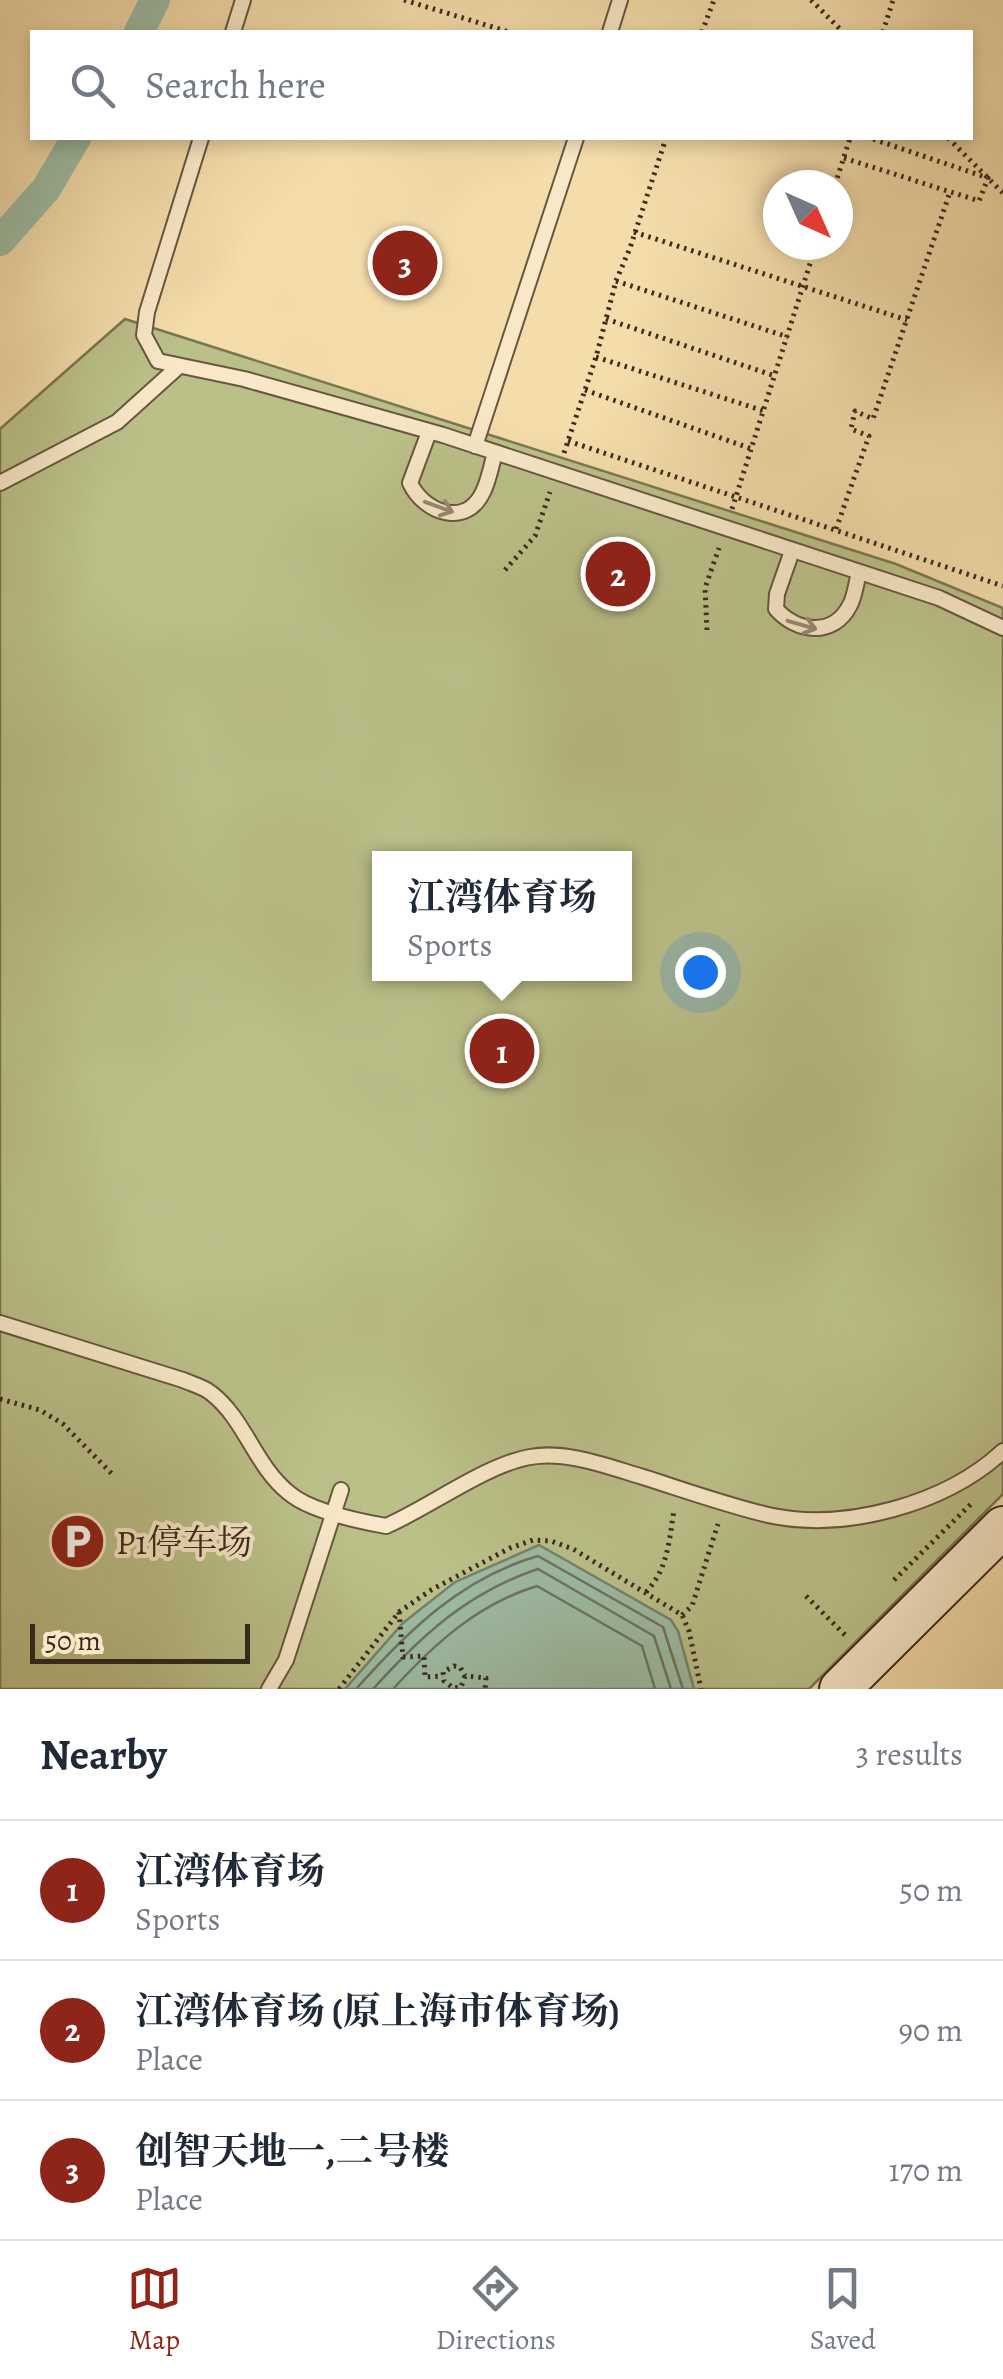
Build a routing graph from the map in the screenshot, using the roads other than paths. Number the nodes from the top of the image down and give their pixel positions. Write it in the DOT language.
graph roads {
  1 [pos="243,0"];
  2 [pos="620,0"];
  3 [pos="235,30"];
  4 [pos="611,30"];
  5 [pos="200,140"];
  6 [pos="575,140"];
  7 [pos="178,367"];
  8 [pos="429,432"];
  9 [pos="474,446"];
  10 [pos="495,454"];
  11 [pos="0,483"];
  12 [pos="792,552"];
  13 [pos="859,573"];
  14 [pos="1003,628"];
  15 [pos="0,1324"];
  16 [pos="1003,1450"];
  17 [pos="340,1490"];
  18 [pos="333,1512"];
  19 [pos="1003,1527"];
  20 [pos="268,1689"];
  21 [pos="840,1689"];
  1 -- 3 [label="lane"];
  2 -- 4 [label="lane"];
  5 -- 7 [label="lane"];
  6 -- 9 [label="lane"];
  7 -- 8 [label="lane"];
  7 -- 11 [label="lane"];
  8 -- 9 [label="lane"];
  8 -- 10 [label="lane, one-way"];
  9 -- 10 [label="lane"];
  10 -- 12 [label="lane"];
  12 -- 13 [label="lane"];
  12 -- 13 [label="lane, one-way"];
  13 -- 14 [label="lane"];
  15 -- 18 [label="lane"];
  16 -- 18 [label="lane"];
  17 -- 18 [label="lane"];
  18 -- 20 [label="lane"];
  19 -- 21 [label="main road"];
}
